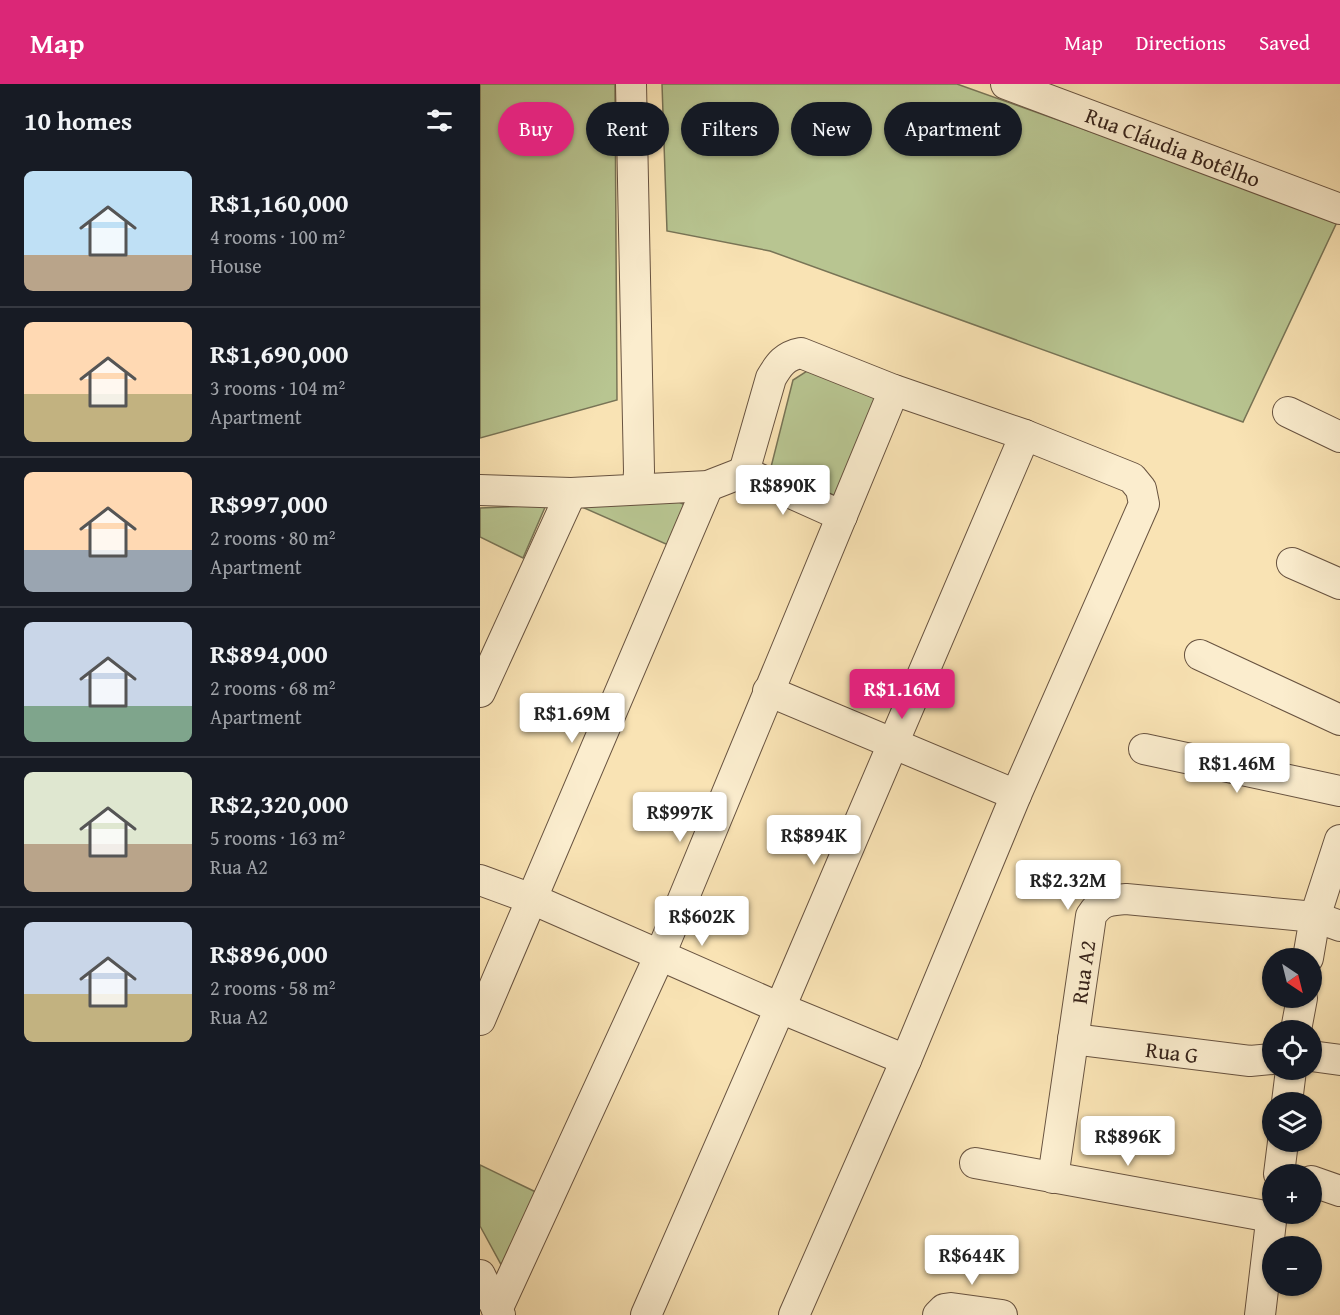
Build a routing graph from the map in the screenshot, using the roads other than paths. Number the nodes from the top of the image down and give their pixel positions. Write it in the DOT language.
graph roads {
  1 [pos="631,84"];
  2 [pos="647,84"];
  3 [pos="1006,84"];
  4 [pos="1340,209"];
  5 [pos="894,390"];
  6 [pos="1288,412"];
  7 [pos="1025,435"];
  8 [pos="1340,437"];
  9 [pos="744,472"];
  10 [pos="708,486"];
  11 [pos="648,488"];
  12 [pos="480,490"];
  13 [pos="571,493"];
  14 [pos="842,516"];
  15 [pos="1292,563"];
  16 [pos="1340,584"];
  17 [pos="1200,655"];
  18 [pos="768,691"];
  19 [pos="480,692"];
  20 [pos="1340,720"];
  21 [pos="893,742"];
  22 [pos="1144,749"];
  23 [pos="1340,791"];
  24 [pos="1016,795"];
  25 [pos="1340,840"];
  26 [pos="480,879"];
  27 [pos="532,899"];
  28 [pos="1327,922"];
  29 [pos="1313,948"];
  30 [pos="660,955"];
  31 [pos="780,1008"];
  32 [pos="480,1020"];
  33 [pos="1073,1039"];
  34 [pos="1322,1058"];
  35 [pos="1262,1059"];
  36 [pos="906,1060"];
  37 [pos="1340,1060"];
  38 [pos="975,1163"];
  39 [pos="1053,1178"];
  40 [pos="1322,1185"];
  41 [pos="1340,1191"];
  42 [pos="1262,1213"];
  43 [pos="1271,1224"];
  44 [pos="480,1275"];
  45 [pos="498,1312"];
  46 [pos="1265,1314"];
  47 [pos="646,1315"];
  48 [pos="794,1315"];
  49 [pos="939,1315"];
  50 [pos="1002,1315"];
  1 -- 11 [label="street"];
  2 -- 11 [label="street"];
  3 -- 4 [label="street, Rua Cláudia Botêlho"];
  5 -- 7 [label="street"];
  5 -- 9 [label="street"];
  5 -- 14 [label="street"];
  6 -- 8 [label="street"];
  7 -- 21 [label="street"];
  7 -- 24 [label="street"];
  9 -- 10 [label="street"];
  9 -- 14 [label="street"];
  10 -- 11 [label="street"];
  10 -- 27 [label="street"];
  11 -- 13 [label="street"];
  12 -- 13 [label="street"];
  13 -- 19 [label="street"];
  14 -- 18 [label="street"];
  15 -- 16 [label="street"];
  17 -- 20 [label="street"];
  18 -- 21 [label="street"];
  18 -- 30 [label="street"];
  21 -- 24 [label="street"];
  21 -- 31 [label="street"];
  22 -- 23 [label="street"];
  24 -- 36 [label="street"];
  25 -- 28 [label="street"];
  26 -- 27 [label="street"];
  27 -- 30 [label="street"];
  27 -- 32 [label="street"];
  28 -- 29 [label="street"];
  28 -- 33 [label="street, Rua A2"];
  30 -- 31 [label="street"];
  30 -- 45 [label="street"];
  31 -- 36 [label="street"];
  31 -- 47 [label="street"];
  33 -- 35 [label="street, Rua G"];
  33 -- 39 [label="street, Rua A2"];
  34 -- 37 [label="street"];
  36 -- 48 [label="street"];
  38 -- 39 [label="street"];
  39 -- 42 [label="street"];
  40 -- 41 [label="street"];
  43 -- 46 [label="street"];
  44 -- 45 [label="street"];
  49 -- 50 [label="street"];
}
